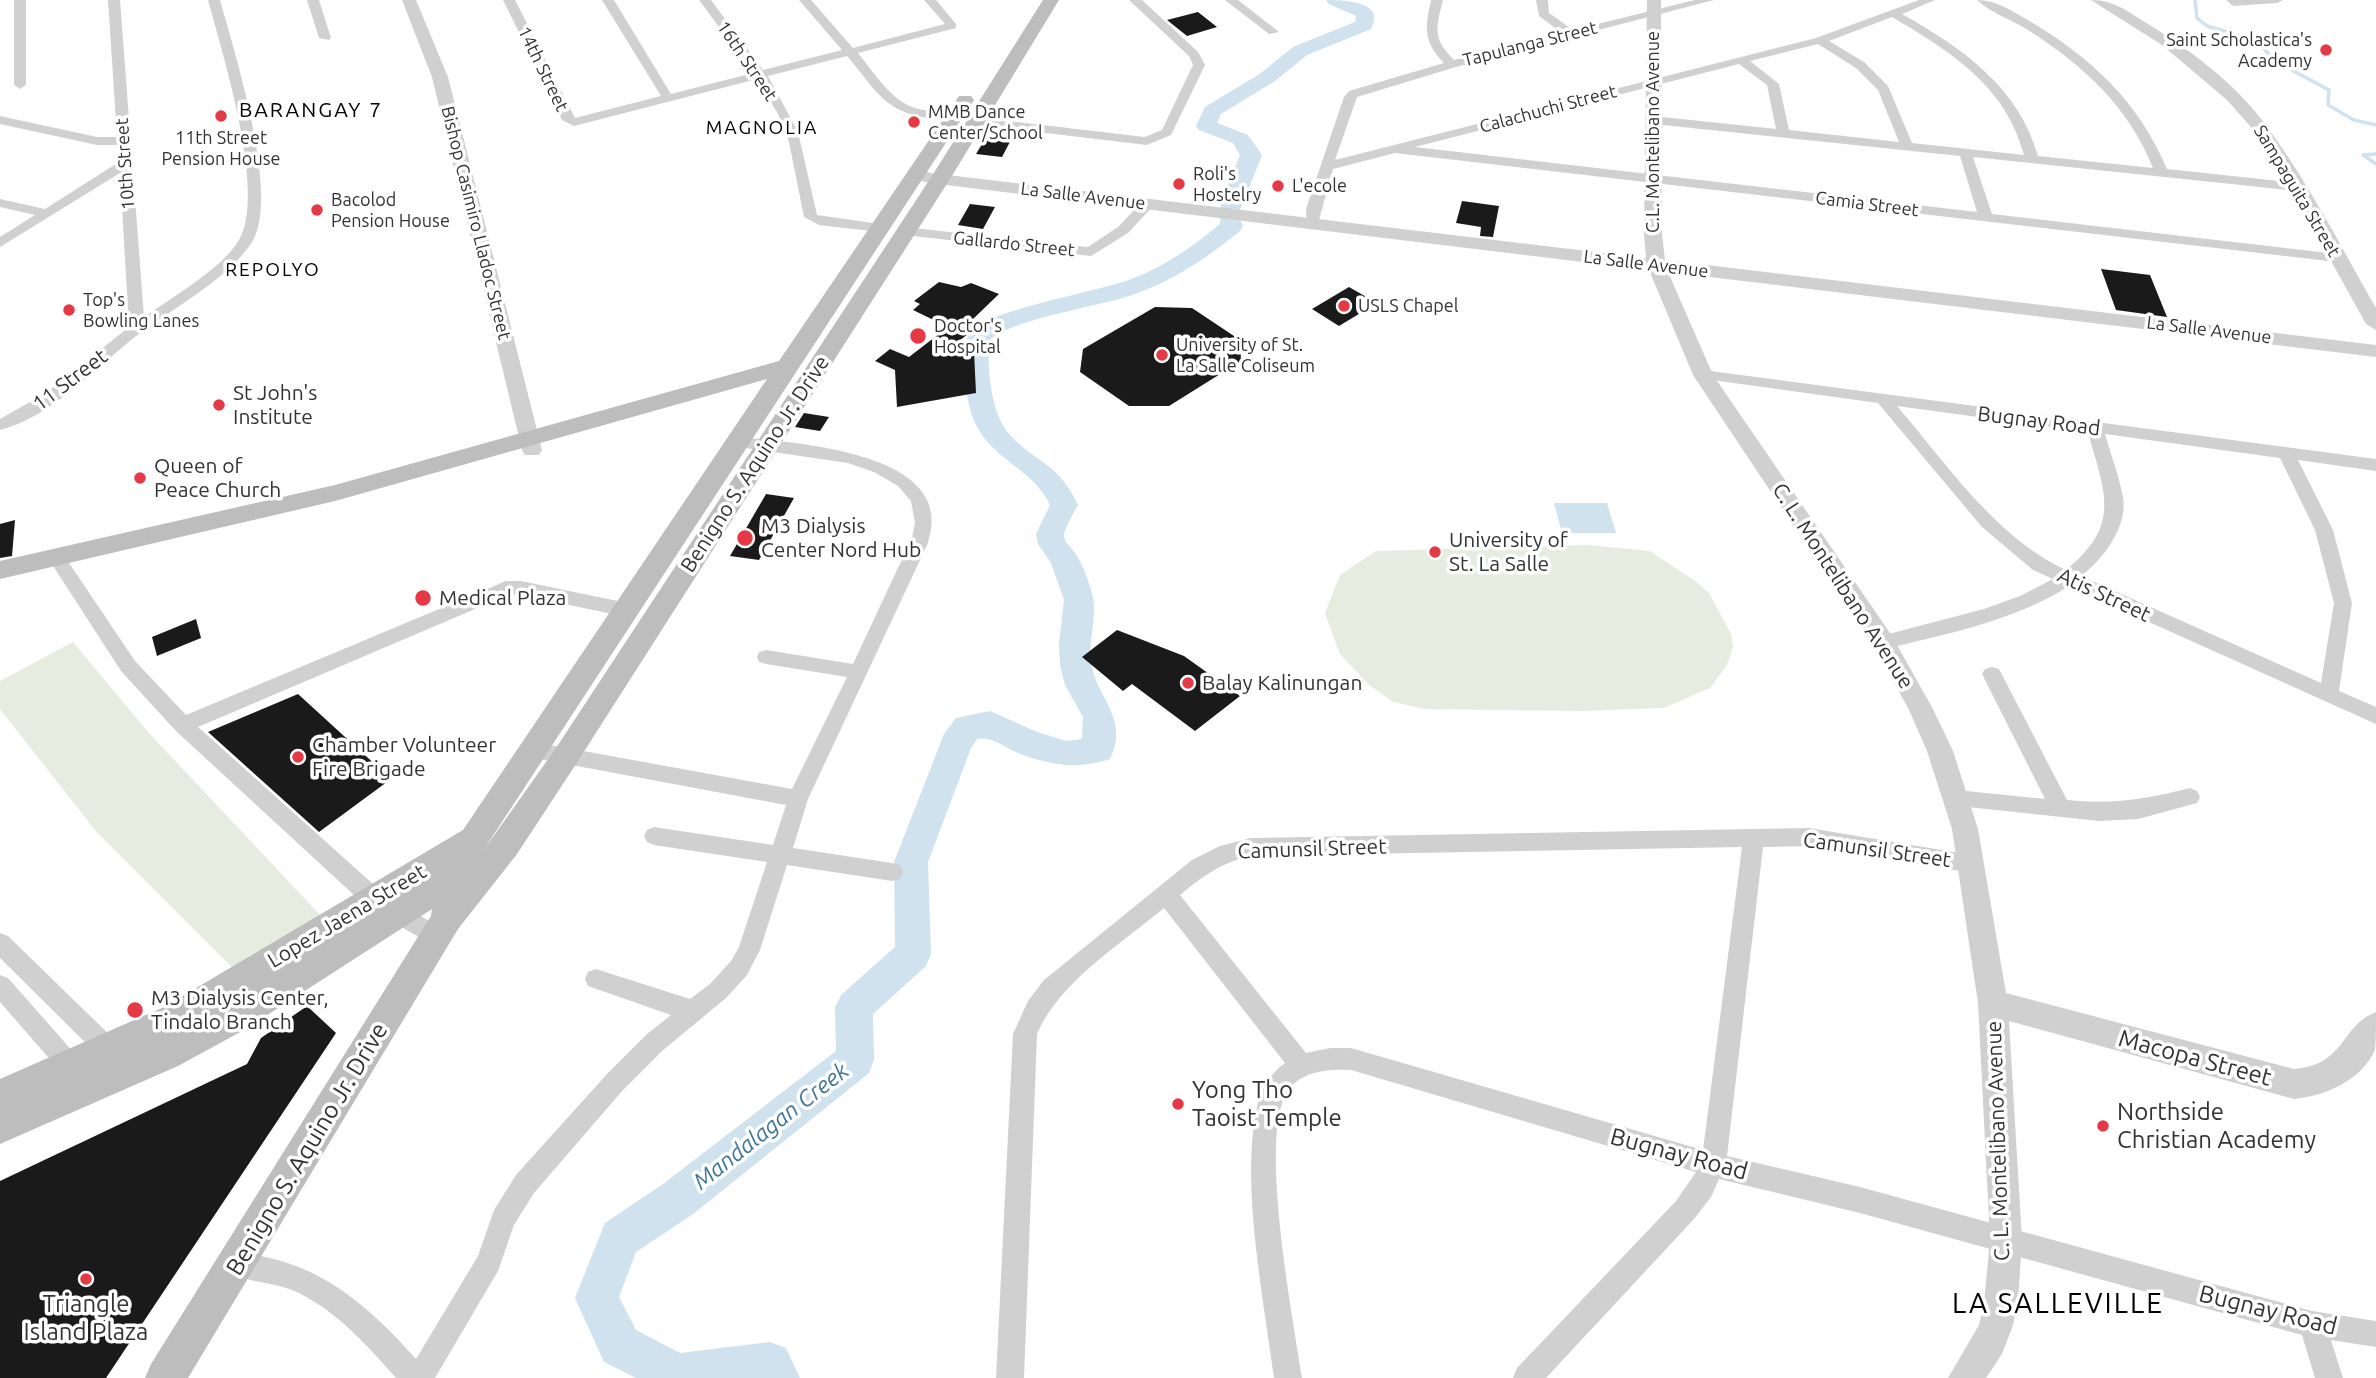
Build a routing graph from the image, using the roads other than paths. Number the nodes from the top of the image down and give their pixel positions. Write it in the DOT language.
graph roads {
  1 [pos="20,0"];
  2 [pos="114,0"];
  3 [pos="214,0"];
  4 [pos="313,0"];
  5 [pos="409,0"];
  6 [pos="509,0"];
  7 [pos="608,0"];
  8 [pos="705,0"];
  9 [pos="805,0"];
  10 [pos="930,0"];
  11 [pos="1051,0"];
  12 [pos="1135,0"];
  13 [pos="1231,0"];
  14 [pos="1437,0"];
  15 [pos="1542,0"];
  16 [pos="1708,0"];
  17 [pos="1929,0"];
  18 [pos="1983,0"];
  19 [pos="2098,0"];
  20 [pos="2232,0"];
  21 [pos="2277,0"];
  22 [pos="1653,7"];
  23 [pos="1030,13"];
  24 [pos="1895,14"];
  25 [pos="1273,33"];
  26 [pos="1571,34"];
  27 [pos="325,38"];
  28 [pos="1820,40"];
  29 [pos="850,53"];
  30 [pos="1741,60"];
  31 [pos="1452,64"];
  32 [pos="759,74"];
  33 [pos="1652,82"];
  34 [pos="20,85"];
  35 [pos="668,98"];
  36 [pos="0,120"];
  37 [pos="963,120"];
  38 [pos="1653,120"];
  39 [pos="1783,132"];
  40 [pos="123,141"];
  41 [pos="1907,146"];
  42 [pos="1396,149"];
  43 [pos="1965,152"];
  44 [pos="2032,159"];
  45 [pos="125,164"];
  46 [pos="1327,166"];
  47 [pos="2162,173"];
  48 [pos="916,174"];
  49 [pos="940,179"];
  50 [pos="1653,179"];
  51 [pos="2298,187"];
  52 [pos="0,203"];
  53 [pos="1148,204"];
  54 [pos="47,213"];
  55 [pos="1986,218"];
  56 [pos="1312,225"];
  57 [pos="880,228"];
  58 [pos="904,231"];
  59 [pos="0,243"];
  60 [pos="2337,258"];
  61 [pos="1656,265"];
  62 [pos="2376,324"];
  63 [pos="137,329"];
  64 [pos="2376,351"];
  65 [pos="784,372"];
  66 [pos="1703,375"];
  67 [pos="1884,401"];
  68 [pos="0,425"];
  69 [pos="2095,428"];
  70 [pos="738,442"];
  71 [pos="531,445"];
  72 [pos="768,446"];
  73 [pos="2286,453"];
  74 [pos="2376,465"];
  75 [pos="703,495"];
  76 [pos="733,500"];
  77 [pos="61,565"];
  78 [pos="0,570"];
  79 [pos="2067,579"];
  80 [pos="0,584"];
  81 [pos="627,610"];
  82 [pos="1884,642"];
  83 [pos="766,657"];
  84 [pos="859,672"];
  85 [pos="1992,674"];
  86 [pos="2329,695"];
  87 [pos="2376,716"];
  88 [pos="183,725"];
  89 [pos="534,750"];
  90 [pos="566,756"];
  91 [pos="2190,797"];
  92 [pos="537,798"];
  93 [pos="798,799"];
  94 [pos="1956,799"];
  95 [pos="2060,807"];
  96 [pos="654,836"];
  97 [pos="474,838"];
  98 [pos="1753,840"];
  99 [pos="506,845"];
  100 [pos="779,854"];
  101 [pos="1972,864"];
  102 [pos="892,872"];
  103 [pos="452,879"];
  104 [pos="1166,894"];
  105 [pos="385,907"];
  106 [pos="441,928"];
  107 [pos="0,943"];
  108 [pos="596,979"];
  109 [pos="0,985"];
  110 [pos="1993,1003"];
  111 [pos="693,1011"];
  112 [pos="2376,1026"];
  113 [pos="118,1061"];
  114 [pos="1301,1065"];
  115 [pos="80,1078"];
  116 [pos="0,1096"];
  117 [pos="0,1127"];
  118 [pos="1713,1165"];
  119 [pos="2006,1240"];
  120 [pos="237,1264"];
  121 [pos="2312,1324"];
  122 [pos="2376,1334"];
  123 [pos="165,1378"];
  124 [pos="414,1378"];
  125 [pos="420,1378"];
  126 [pos="1010,1378"];
  127 [pos="1288,1378"];
  128 [pos="1527,1378"];
  129 [pos="1965,1378"];
  130 [pos="2329,1378"];
  1 -- 34 [label="street"];
  2 -- 40 [label="street, 10th Street"];
  3 -- 63 [label="street, 11 Street"];
  4 -- 27 [label="street"];
  5 -- 71 [label="street, Bishop Casimiro Lladoc Street"];
  6 -- 35 [label="street, 14th Street"];
  7 -- 35 [label="street"];
  8 -- 32 [label="street, 16th Street"];
  9 -- 29 [label="street"];
  10 -- 29 [label="street"];
  11 -- 23 [label="main road, Benigno S. Aquino Jr. Drive"];
  12 -- 37 [label="street"];
  13 -- 25 [label="street"];
  14 -- 31 [label="street"];
  15 -- 26 [label="street"];
  16 -- 22 [label="street, Tapulanga Street"];
  17 -- 24 [label="street, Calachuchi Street"];
  18 -- 47 [label="street"];
  19 -- 51 [label="street, Sampaguita Street"];
  20 -- 21 [label="street"];
  22 -- 26 [label="street, Tapulanga Street"];
  22 -- 33 [label="street, C.L. Montelibano Avenue"];
  23 -- 37 [label="main road, Benigno S. Aquino Jr. Drive"];
  24 -- 28 [label="street, Calachuchi Street"];
  24 -- 44 [label="street"];
  26 -- 31 [label="street, Tapulanga Street"];
  28 -- 30 [label="street, Calachuchi Street"];
  28 -- 41 [label="street"];
  29 -- 32 [label="street"];
  29 -- 37 [label="street"];
  30 -- 33 [label="street, Calachuchi Street"];
  30 -- 39 [label="street"];
  31 -- 46 [label="street, Tapulanga Street"];
  32 -- 35 [label="street"];
  32 -- 57 [label="street, 16th Street"];
  33 -- 38 [label="street, C.L. Montelibano Avenue"];
  33 -- 42 [label="street, Calachuchi Street"];
  36 -- 40 [label="street"];
  37 -- 48 [label="main road, Benigno S. Aquino Jr. Drive"];
  37 -- 49 [label="main road, Benigno S. Aquino Jr. Drive"];
  38 -- 39 [label="street"];
  38 -- 50 [label="street, C.L. Montelibano Avenue"];
  39 -- 41 [label="street"];
  40 -- 45 [label="street, 10th Street"];
  41 -- 43 [label="street"];
  42 -- 46 [label="street, Calachuchi Street"];
  42 -- 50 [label="street, Camia Street"];
  43 -- 44 [label="street"];
  43 -- 55 [label="street"];
  44 -- 47 [label="street"];
  45 -- 54 [label="street"];
  45 -- 63 [label="street, 10th Street"];
  46 -- 56 [label="street"];
  47 -- 51 [label="street"];
  48 -- 49 [label="street, La Salle Avenue"];
  48 -- 57 [label="main road, Benigno S. Aquino Jr. Drive"];
  49 -- 53 [label="street, La Salle Avenue"];
  49 -- 58 [label="main road, Benigno S. Aquino Jr. Drive"];
  50 -- 55 [label="street, Camia Street"];
  50 -- 61 [label="street, C.L. Montelibano Avenue"];
  51 -- 60 [label="street, Sampaguita Street"];
  52 -- 54 [label="street"];
  53 -- 56 [label="street, La Salle Avenue"];
  53 -- 58 [label="street, Gallardo Street"];
  54 -- 59 [label="street"];
  55 -- 60 [label="street, Camia Street"];
  56 -- 61 [label="street, La Salle Avenue"];
  57 -- 65 [label="main road, Benigno S. Aquino Jr. Drive"];
  58 -- 72 [label="main road, Benigno S. Aquino Jr. Drive"];
  60 -- 62 [label="street, Sampaguita Street"];
  61 -- 64 [label="street, La Salle Avenue"];
  61 -- 66 [label="street, C. L. Montelibano Avenue"];
  63 -- 68 [label="street, 11 Street"];
  65 -- 70 [label="main road, Benigno S. Aquino Jr. Drive"];
  65 -- 71 [label="main road"];
  66 -- 67 [label="street, Bugnay Road"];
  66 -- 82 [label="street, C. L. Montelibano Avenue"];
  67 -- 69 [label="street, Bugnay Road"];
  67 -- 79 [label="street, Atis Street"];
  69 -- 73 [label="street, Bugnay Road"];
  69 -- 79 [label="street"];
  70 -- 72 [label="street"];
  70 -- 75 [label="main road, Benigno S. Aquino Jr. Drive"];
  71 -- 77 [label="main road"];
  72 -- 76 [label="main road, Benigno S. Aquino Jr. Drive"];
  72 -- 84 [label="street"];
  73 -- 74 [label="street, Bugnay Road"];
  73 -- 86 [label="street"];
  75 -- 76 [label="main road"];
  75 -- 81 [label="main road, Benigno S. Aquino Jr. Drive"];
  76 -- 90 [label="main road, Benigno S. Aquino Jr. Drive"];
  77 -- 78 [label="main road"];
  77 -- 80 [label="main road"];
  77 -- 88 [label="street"];
  79 -- 82 [label="street"];
  79 -- 86 [label="street, Atis Street"];
  81 -- 88 [label="street"];
  81 -- 89 [label="main road, Benigno S. Aquino Jr. Drive"];
  82 -- 94 [label="street, C. L. Montelibano Avenue"];
  83 -- 84 [label="street"];
  84 -- 93 [label="street"];
  85 -- 95 [label="street"];
  86 -- 87 [label="street, Atis Street"];
  88 -- 105 [label="street"];
  89 -- 90 [label="street"];
  89 -- 97 [label="main road, Benigno S. Aquino Jr. Drive"];
  90 -- 92 [label="main road, Benigno S. Aquino Jr. Drive"];
  90 -- 93 [label="street"];
  91 -- 95 [label="street"];
  92 -- 97 [label="main road, Lopez Jaena Street"];
  92 -- 99 [label="main road, Benigno S. Aquino Jr. Drive"];
  93 -- 100 [label="street"];
  94 -- 95 [label="street"];
  94 -- 101 [label="street, C. L. Montelibano Avenue"];
  96 -- 100 [label="street"];
  97 -- 103 [label="main road, Benigno S. Aquino Jr. Drive"];
  97 -- 105 [label="main road, Lopez Jaena Street"];
  98 -- 101 [label="street, Camunsil Street"];
  98 -- 104 [label="street, Camunsil Street"];
  98 -- 118 [label="street"];
  99 -- 103 [label="main road, Lopez Jaena Street"];
  99 -- 106 [label="main road, Benigno S. Aquino Jr. Drive"];
  100 -- 102 [label="street"];
  100 -- 111 [label="street"];
  101 -- 110 [label="street, C. L. Montelibano Avenue"];
  103 -- 105 [label="main road, Lopez Jaena Street"];
  103 -- 106 [label="main road, Benigno S. Aquino Jr. Drive"];
  104 -- 114 [label="street"];
  104 -- 126 [label="street, Camunsil Street"];
  105 -- 106 [label="street"];
  105 -- 113 [label="main road, Lopez Jaena Street"];
  106 -- 120 [label="main road, Benigno S. Aquino Jr. Drive"];
  107 -- 113 [label="street"];
  108 -- 111 [label="street"];
  109 -- 115 [label="street"];
  110 -- 112 [label="street, Macopa Street"];
  110 -- 119 [label="street, C. L. Montelibano Avenue"];
  111 -- 125 [label="street"];
  113 -- 115 [label="main road, Lopez Jaena Street"];
  114 -- 118 [label="street, Bugnay Road"];
  114 -- 127 [label="street"];
  115 -- 116 [label="main road, Lopez Jaena Street"];
  115 -- 117 [label="main road, Lopez Jaena Street"];
  118 -- 119 [label="street, Bugnay Road"];
  118 -- 128 [label="street"];
  119 -- 121 [label="street, Bugnay Road"];
  119 -- 129 [label="street, C. L. Montelibano Avenue"];
  120 -- 123 [label="main road, Benigno S. Aquino Jr. Drive"];
  120 -- 124 [label="street"];
  121 -- 122 [label="street, Bugnay Road"];
  121 -- 130 [label="street"];
}
